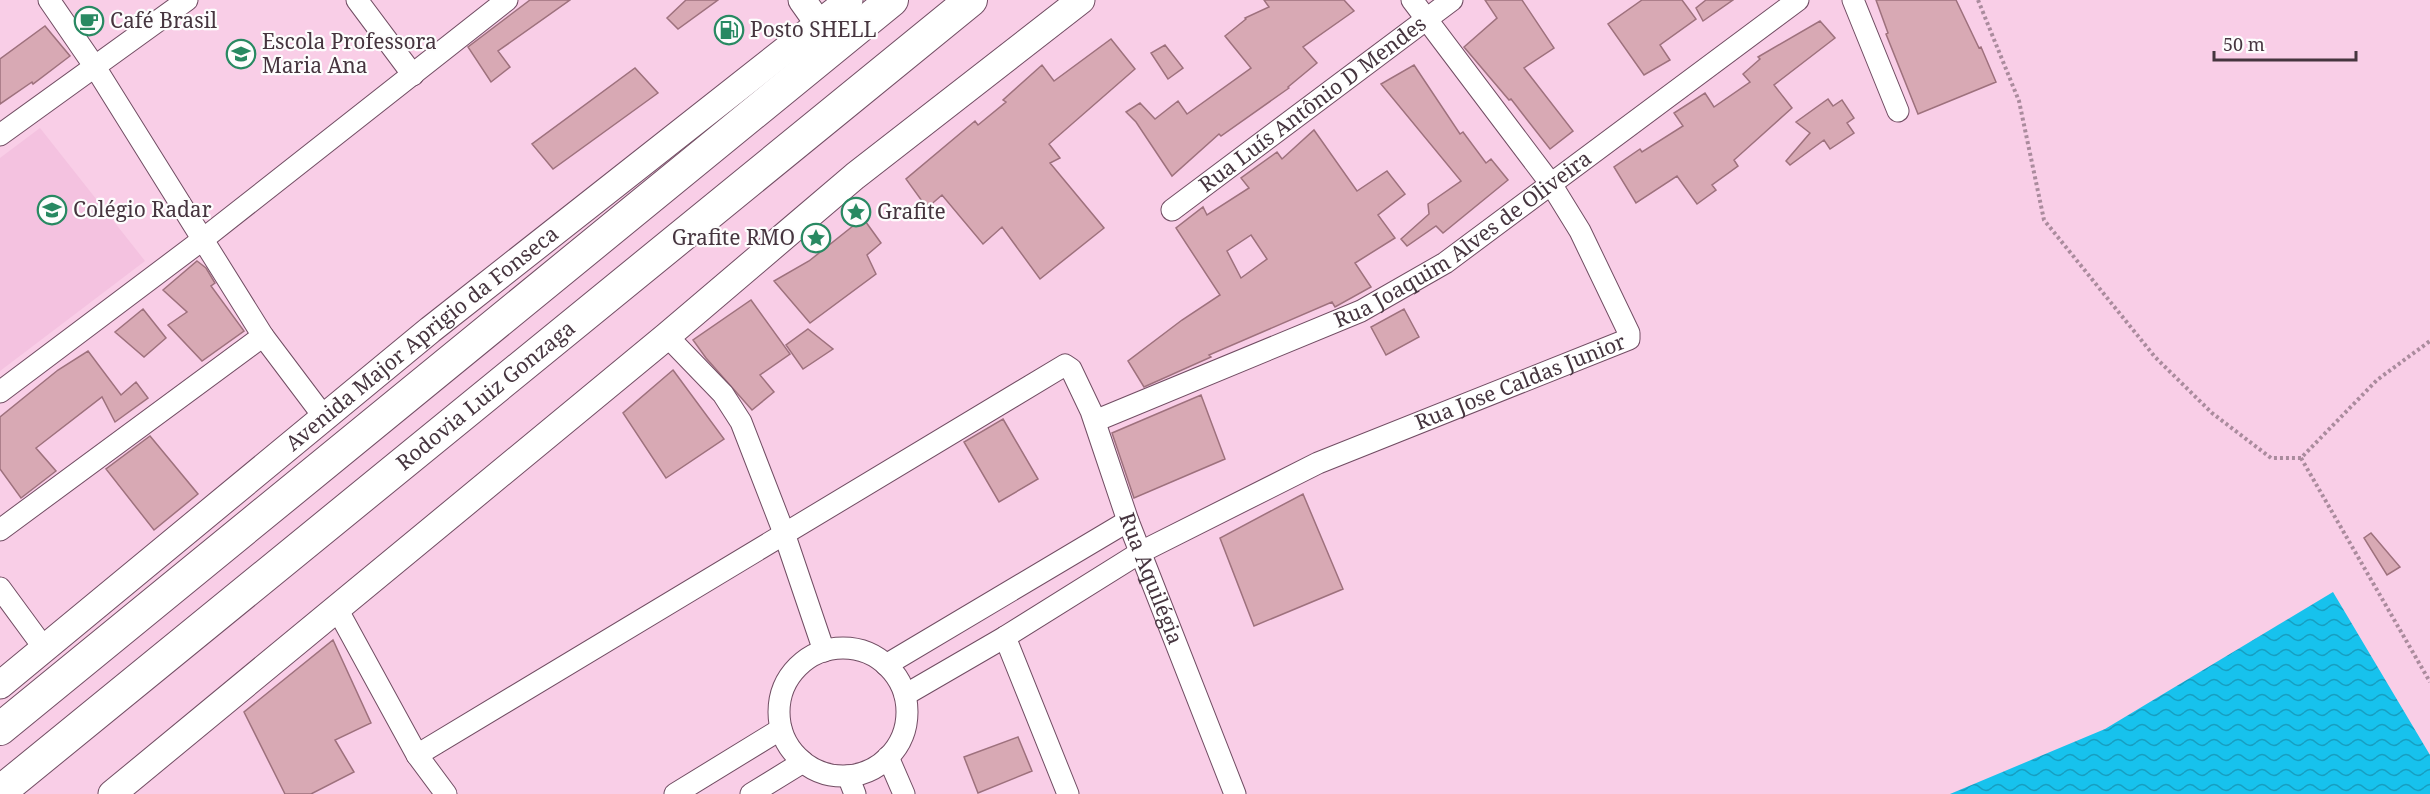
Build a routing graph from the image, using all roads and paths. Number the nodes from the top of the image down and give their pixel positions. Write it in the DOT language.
graph roads {
  1 [pos="49,0"];
  2 [pos="187,0"];
  3 [pos="357,0"];
  4 [pos="507,0"];
  5 [pos="802,0"];
  6 [pos="849,0"];
  7 [pos="892,0"];
  8 [pos="971,0"];
  9 [pos="1081,0"];
  10 [pos="1412,0"];
  11 [pos="1452,0"];
  12 [pos="1798,0"];
  13 [pos="1853,0"];
  14 [pos="1978,0"];
  15 [pos="1427,18"];
  16 [pos="819,24"];
  17 [pos="95,67"];
  18 [pos="413,75"];
  19 [pos="1898,111"];
  20 [pos="0,135"];
  21 [pos="1551,184"];
  22 [pos="1172,210"];
  23 [pos="202,240"];
  24 [pos="263,336"];
  25 [pos="667,336"];
  26 [pos="2430,341"];
  27 [pos="0,392"];
  28 [pos="324,417"];
  29 [pos="1095,421"];
  30 [pos="2301,458"];
  31 [pos="1128,521"];
  32 [pos="0,530"];
  33 [pos="784,533"];
  34 [pos="1141,552"];
  35 [pos="0,588"];
  36 [pos="336,607"];
  37 [pos="1005,637"];
  38 [pos="44,648"];
  39 [pos="824,651"];
  40 [pos="886,665"];
  41 [pos="2430,682"];
  42 [pos="0,685"];
  43 [pos="905,695"];
  44 [pos="0,729"];
  45 [pos="781,729"];
  46 [pos="417,755"];
  47 [pos="888,757"];
  48 [pos="803,762"];
  49 [pos="851,785"];
  50 [pos="0,792"];
  51 [pos="111,794"];
  52 [pos="446,794"];
  53 [pos="675,794"];
  54 [pos="751,794"];
  55 [pos="904,794"];
  56 [pos="1068,794"];
  57 [pos="1235,794"];
  1 -- 17 [label="street"];
  2 -- 17 [label="street"];
  3 -- 18 [label="street"];
  4 -- 18 [label="street"];
  5 -- 16 [label="main road"];
  6 -- 16 [label="main road, Avenida Major Aprigio da Fonseca"];
  7 -- 44 [label="highway"];
  8 -- 50 [label="highway, Rodovia Luiz Gonzaga"];
  9 -- 25 [label="main road"];
  10 -- 15 [label="street, Rua Jose Caldas Junior"];
  11 -- 15 [label="street, Rua Luís Antônio D Mendes"];
  12 -- 21 [label="street, Rua Joaquim Alves de Oliveira"];
  13 -- 19 [label="street"];
  14 -- 30 [label="path"];
  15 -- 21 [label="street, Rua Jose Caldas Junior"];
  15 -- 22 [label="street, Rua Luís Antônio D Mendes"];
  16 -- 28 [label="main road, Avenida Major Aprigio da Fonseca"];
  17 -- 20 [label="street"];
  17 -- 23 [label="street"];
  18 -- 23 [label="street"];
  21 -- 29 [label="street, Rua Joaquim Alves de Oliveira"];
  21 -- 34 [label="street, Rua Jose Caldas Junior"];
  23 -- 24 [label="street"];
  23 -- 27 [label="street"];
  24 -- 28 [label="street"];
  24 -- 32 [label="street"];
  25 -- 33 [label="street"];
  25 -- 36 [label="main road"];
  26 -- 30 [label="path"];
  28 -- 38 [label="main road, Avenida Major Aprigio da Fonseca"];
  29 -- 31 [label="street, Rua Aquilégia"];
  29 -- 33 [label="street, Rua Aquilégia"];
  30 -- 41 [label="path"];
  31 -- 34 [label="street, Rua Aquilégia"];
  31 -- 40 [label="street"];
  33 -- 39 [label="street"];
  33 -- 46 [label="street"];
  34 -- 37 [label="street"];
  34 -- 57 [label="street, Rua Aquilégia"];
  35 -- 38 [label="street"];
  36 -- 46 [label="street"];
  36 -- 51 [label="main road"];
  37 -- 43 [label="street"];
  37 -- 56 [label="street"];
  38 -- 42 [label="main road, Avenida Major Aprigio da Fonseca"];
  39 -- 40 [label="street"];
  39 -- 45 [label="street"];
  40 -- 43 [label="street"];
  43 -- 47 [label="street"];
  45 -- 48 [label="street"];
  45 -- 53 [label="street"];
  46 -- 52 [label="street"];
  47 -- 49 [label="street"];
  47 -- 55 [label="street"];
  48 -- 49 [label="street"];
  48 -- 54 [label="street"];
}
